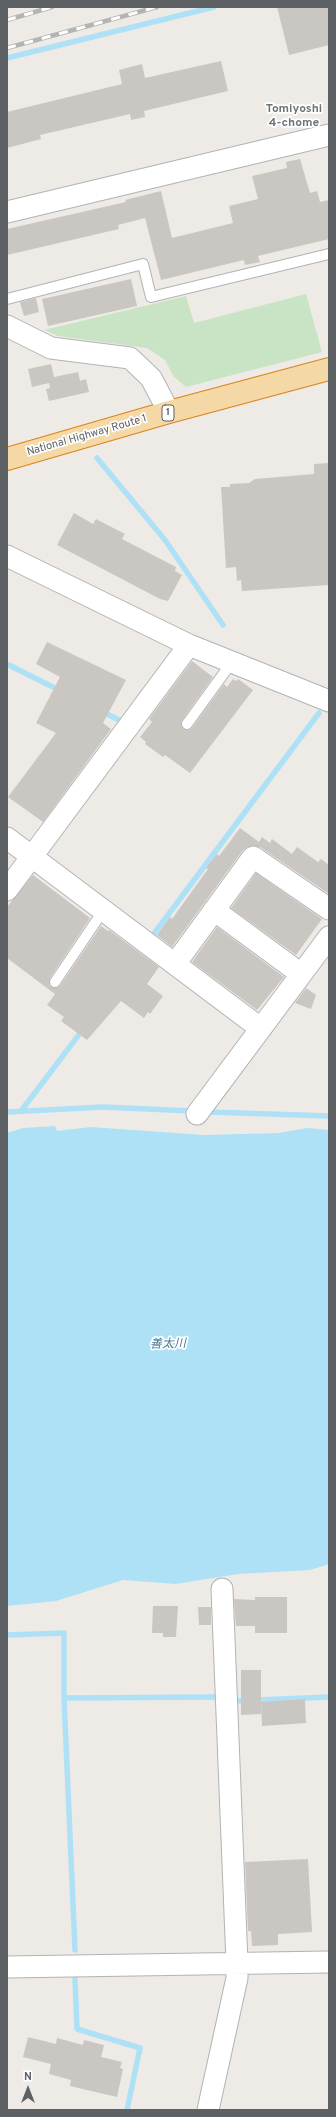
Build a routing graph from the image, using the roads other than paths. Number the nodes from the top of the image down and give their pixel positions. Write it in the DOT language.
graph roads {
  1 [pos="329,135"];
  2 [pos="7,212"];
  3 [pos="329,254"];
  4 [pos="7,299"];
  5 [pos="7,326"];
  6 [pos="329,369"];
  7 [pos="169,412"];
  8 [pos="7,460"];
  9 [pos="7,556"];
  10 [pos="189,645"];
  11 [pos="232,662"];
  12 [pos="329,701"];
  13 [pos="187,724"];
  14 [pos="7,838"];
  15 [pos="32,857"];
  16 [pos="7,890"];
  17 [pos="214,910"];
  18 [pos="329,910"];
  19 [pos="104,911"];
  20 [pos="329,937"];
  21 [pos="175,964"];
  22 [pos="301,974"];
  23 [pos="55,982"];
  24 [pos="260,1028"];
  25 [pos="197,1114"];
  26 [pos="222,1589"];
  27 [pos="329,1962"];
  28 [pos="237,1963"];
  29 [pos="7,1967"];
  30 [pos="208,2110"];
  1 -- 2 [label="street"];
  3 -- 4 [label="lane"];
  5 -- 7 [label="street"];
  6 -- 7 [label="highway, National Highway Route 1 / 1"];
  7 -- 8 [label="highway, National Highway Route 1 / 1"];
  9 -- 10 [label="street"];
  10 -- 11 [label="street"];
  10 -- 15 [label="street"];
  11 -- 12 [label="street"];
  11 -- 13 [label="lane"];
  14 -- 15 [label="street"];
  15 -- 16 [label="street"];
  15 -- 19 [label="street"];
  17 -- 18 [label="street"];
  17 -- 21 [label="street"];
  17 -- 22 [label="street"];
  19 -- 21 [label="street"];
  19 -- 23 [label="lane"];
  20 -- 22 [label="street"];
  21 -- 24 [label="street"];
  22 -- 24 [label="street"];
  24 -- 25 [label="street"];
  26 -- 28 [label="street"];
  27 -- 28 [label="street"];
  28 -- 29 [label="street"];
  28 -- 30 [label="street"];
}
